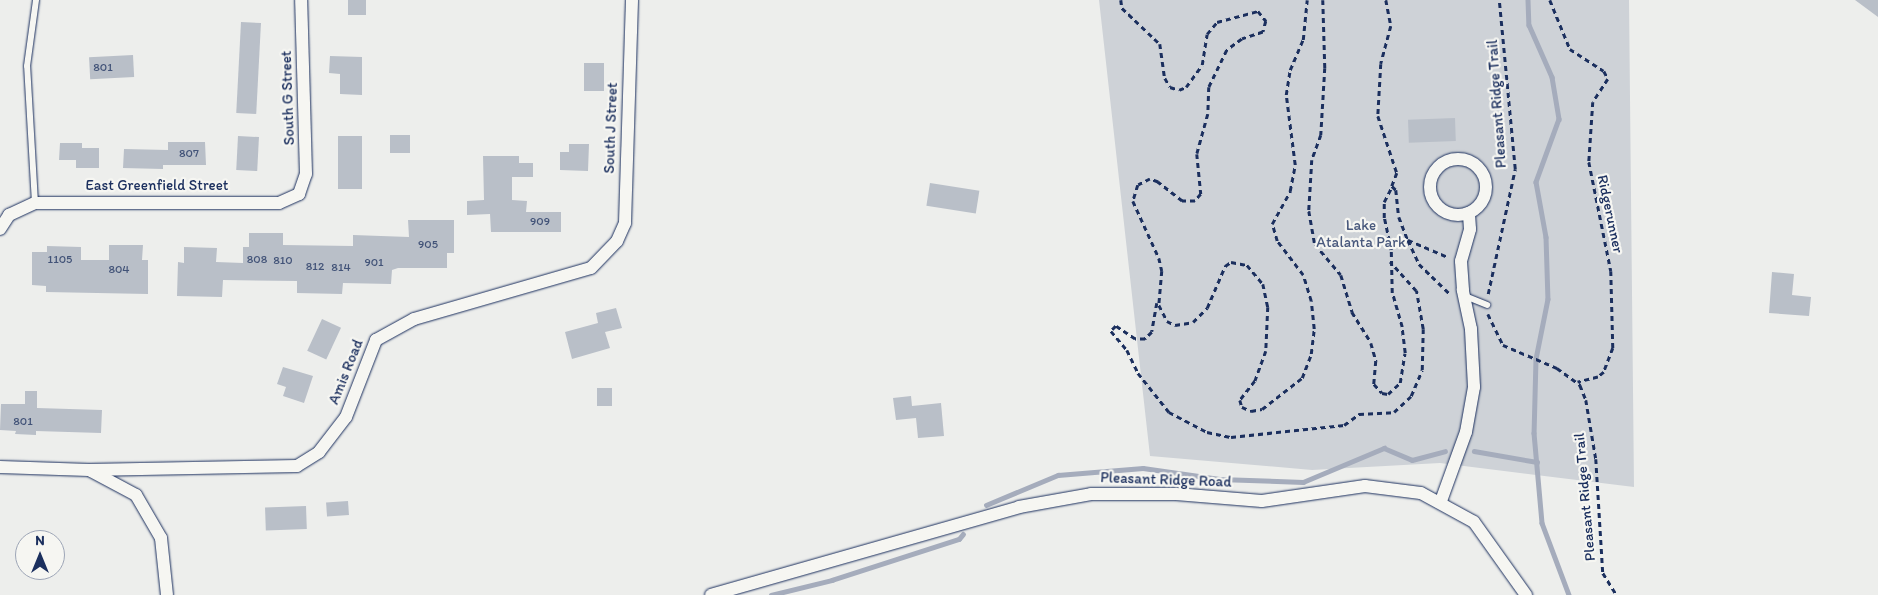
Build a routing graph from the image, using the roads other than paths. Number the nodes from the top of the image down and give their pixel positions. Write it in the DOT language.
graph roads {
  1 [pos="36,0"];
  2 [pos="301,0"];
  3 [pos="632,0"];
  4 [pos="299,194"];
  5 [pos="35,203"];
  6 [pos="1469,213"];
  7 [pos="0,229"];
  8 [pos="607,253"];
  9 [pos="1465,301"];
  10 [pos="1487,305"];
  11 [pos="0,467"];
  12 [pos="89,470"];
  13 [pos="1440,501"];
  14 [pos="168,595"];
  15 [pos="711,595"];
  16 [pos="1526,595"];
  1 -- 5 [label="lane"];
  2 -- 4 [label="street, South G Street"];
  3 -- 8 [label="street, South J Street"];
  4 -- 5 [label="street, East Greenfield Street"];
  5 -- 7 [label="street, East Greenfield Street"];
  6 -- 6 [label="street"];
  6 -- 9 [label="street"];
  8 -- 12 [label="street, Amis Road"];
  9 -- 10 [label="lane"];
  9 -- 13 [label="street"];
  11 -- 12 [label="street"];
  12 -- 14 [label="street"];
  13 -- 15 [label="street, Pleasant Ridge Road"];
  13 -- 16 [label="street, Pleasant Ridge Road"];
}
